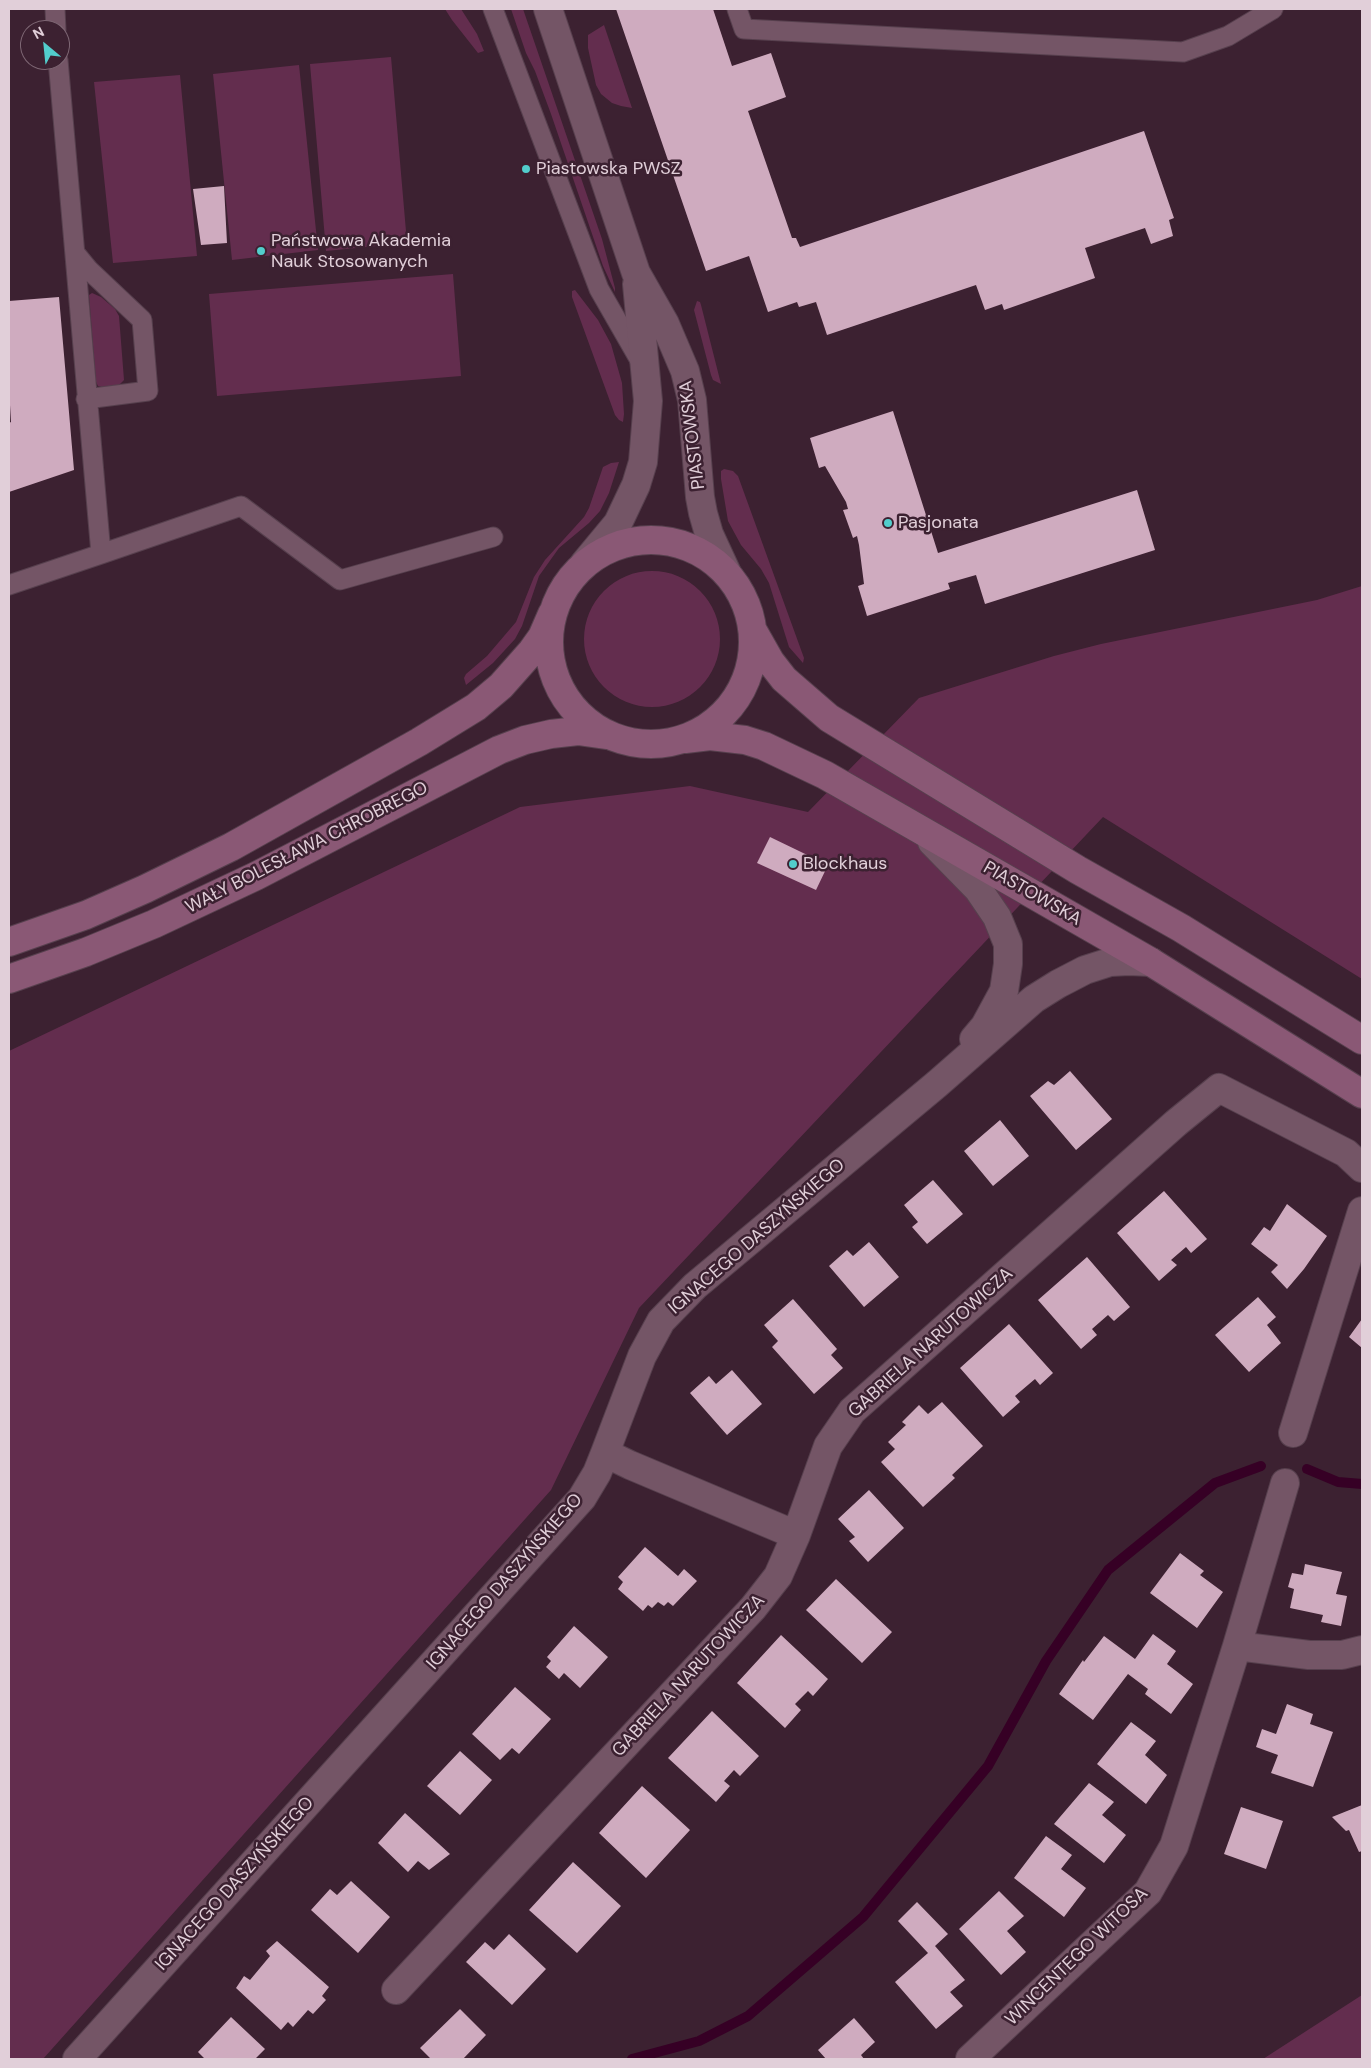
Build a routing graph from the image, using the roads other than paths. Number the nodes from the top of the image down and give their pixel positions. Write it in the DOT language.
graph roads {
  1 [pos="493,9"];
  2 [pos="548,9"];
  3 [pos="737,9"];
  4 [pos="1274,9"];
  5 [pos="59,70"];
  6 [pos="75,253"];
  7 [pos="636,273"];
  8 [pos="646,371"];
  9 [pos="86,398"];
  10 [pos="493,537"];
  11 [pos="101,554"];
  12 [pos="584,564"];
  13 [pos="727,574"];
  14 [pos="9,585"];
  15 [pos="552,614"];
  16 [pos="753,631"];
  17 [pos="606,734"];
  18 [pos="685,739"];
  19 [pos="918,829"];
  20 [pos="9,942"];
  21 [pos="1151,962"];
  22 [pos="9,979"];
  23 [pos="1362,1040"];
  24 [pos="937,1084"];
  25 [pos="1362,1094"];
  26 [pos="1362,1168"];
  27 [pos="1362,1211"];
  28 [pos="1294,1433"];
  29 [pos="605,1453"];
  30 [pos="1285,1483"];
  31 [pos="796,1535"];
  32 [pos="1237,1646"];
  33 [pos="1362,1650"];
  34 [pos="396,1990"];
  35 [pos="77,2059"];
  36 [pos="970,2059"];
  1 -- 8 [label="lane"];
  2 -- 7 [label="street, PIASTOWSKA"];
  3 -- 4 [label="lane"];
  5 -- 6 [label="lane"];
  6 -- 9 [label="lane"];
  6 -- 9 [label="lane"];
  7 -- 8 [label="street, PIASTOWSKA"];
  7 -- 13 [label="street, PIASTOWSKA"];
  8 -- 12 [label="street, PIASTOWSKA"];
  9 -- 11 [label="lane"];
  10 -- 11 [label="lane"];
  11 -- 14 [label="lane"];
  12 -- 13 [label="main road, WAŁY BOLESŁAWA CHROBREGO"];
  12 -- 15 [label="main road, WAŁY BOLESŁAWA CHROBREGO"];
  13 -- 16 [label="main road, WAŁY BOLESŁAWA CHROBREGO"];
  15 -- 17 [label="main road"];
  15 -- 20 [label="main road, WAŁY BOLESŁAWA CHROBREGO"];
  16 -- 18 [label="main road"];
  16 -- 23 [label="main road"];
  17 -- 18 [label="main road, PIASTOWSKA"];
  17 -- 22 [label="main road, WAŁY BOLESŁAWA CHROBREGO"];
  18 -- 19 [label="main road, PIASTOWSKA"];
  19 -- 21 [label="main road, PIASTOWSKA"];
  19 -- 24 [label="street, IGNACEGO DASZYŃSKIEGO"];
  21 -- 24 [label="street, IGNACEGO DASZYŃSKIEGO"];
  21 -- 25 [label="main road, PIASTOWSKA"];
  24 -- 29 [label="street, IGNACEGO DASZYŃSKIEGO"];
  26 -- 31 [label="street, GABRIELA NARUTOWICZA"];
  27 -- 28 [label="street"];
  29 -- 31 [label="street"];
  29 -- 35 [label="street, IGNACEGO DASZYŃSKIEGO"];
  30 -- 32 [label="street, WINCENTEGO WITOSA"];
  31 -- 34 [label="street, GABRIELA NARUTOWICZA"];
  32 -- 33 [label="street"];
  32 -- 36 [label="street, WINCENTEGO WITOSA"];
}
